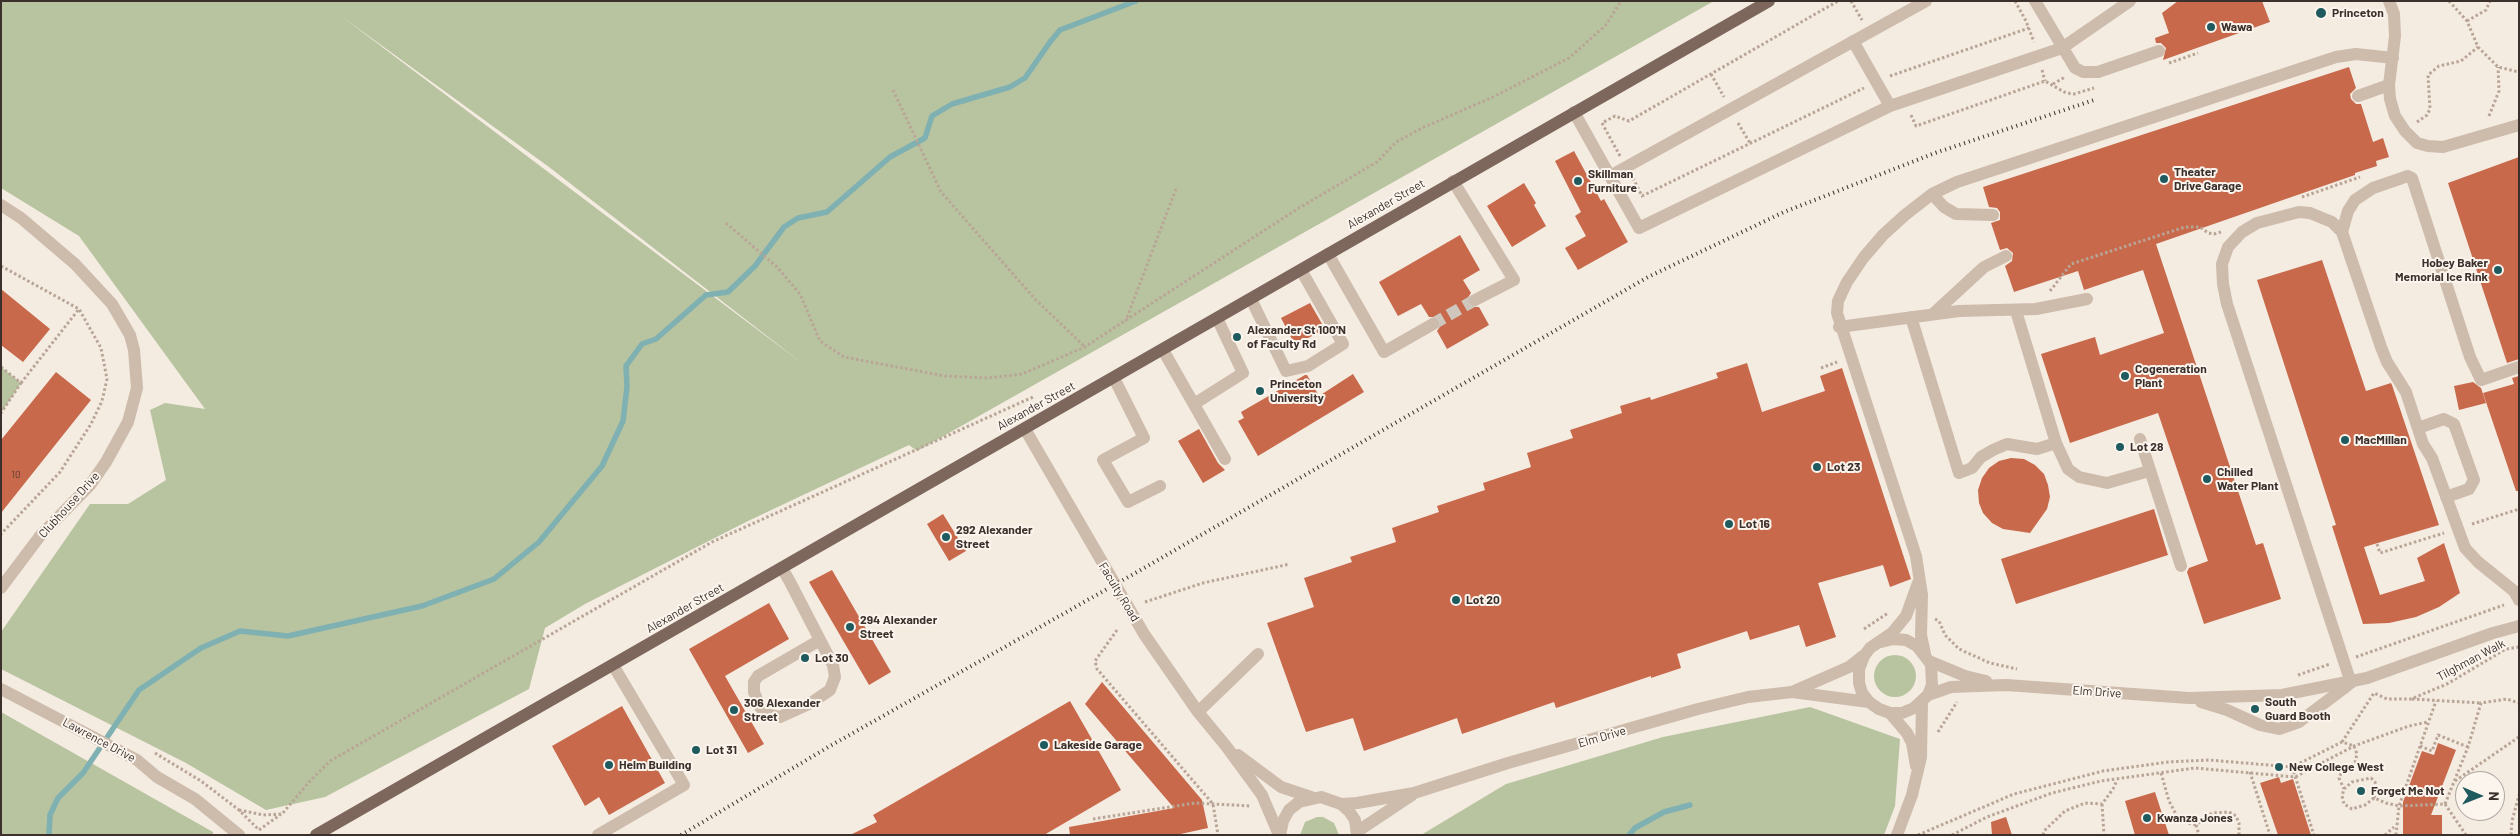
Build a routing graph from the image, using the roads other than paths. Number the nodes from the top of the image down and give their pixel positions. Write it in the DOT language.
graph roads {
  1 [pos="1769,1"];
  2 [pos="1926,1"];
  3 [pos="2035,1"];
  4 [pos="2130,1"];
  5 [pos="2389,1"];
  6 [pos="1853,41"];
  7 [pos="2062,48"];
  8 [pos="2159,51"];
  9 [pos="2393,58"];
  10 [pos="2389,85"];
  11 [pos="2358,96"];
  12 [pos="1890,106"];
  13 [pos="1574,112"];
  14 [pos="2519,125"];
  15 [pos="1610,176"];
  16 [pos="1453,181"];
  17 [pos="1932,194"];
  18 [pos="1,205"];
  19 [pos="1993,215"];
  20 [pos="2342,232"];
  21 [pos="1328,254"];
  22 [pos="2006,256"];
  23 [pos="1300,270"];
  24 [pos="1251,299"];
  25 [pos="2088,299"];
  26 [pos="1475,300"];
  27 [pos="2016,311"];
  28 [pos="1934,314"];
  29 [pos="1911,316"];
  30 [pos="1217,318"];
  31 [pos="1433,324"];
  32 [pos="1839,327"];
  33 [pos="1163,350"];
  34 [pos="2519,367"];
  35 [pos="1114,378"];
  36 [pos="1194,404"];
  37 [pos="2418,428"];
  38 [pos="1024,429"];
  39 [pos="2140,439"];
  40 [pos="2056,444"];
  41 [pos="1225,459"];
  42 [pos="2149,471"];
  43 [pos="1160,486"];
  44 [pos="2446,497"];
  45 [pos="2181,566"];
  46 [pos="782,568"];
  47 [pos="1919,568"];
  48 [pos="1,588"];
  49 [pos="2519,600"];
  50 [pos="2519,626"];
  51 [pos="820,640"];
  52 [pos="1881,642"];
  53 [pos="1258,654"];
  54 [pos="1864,656"];
  55 [pos="1927,658"];
  56 [pos="612,665"];
  57 [pos="2351,683"];
  58 [pos="2006,685"];
  59 [pos="1,689"];
  60 [pos="1792,692"];
  61 [pos="2189,698"];
  62 [pos="1925,699"];
  63 [pos="1869,702"];
  64 [pos="1198,712"];
  65 [pos="1890,713"];
  66 [pos="1226,746"];
  67 [pos="1918,774"];
  68 [pos="1414,794"];
  69 [pos="1311,798"];
  70 [pos="1341,804"];
  71 [pos="1358,833"];
  72 [pos="1280,834"];
  73 [pos="239,835"];
  74 [pos="316,835"];
  75 [pos="598,835"];
  76 [pos="1897,835"];
  1 -- 13 [label="main road, Alexander Street"];
  2 -- 6 [label="street"];
  3 -- 7 [label="street"];
  4 -- 7 [label="street"];
  5 -- 9 [label="street"];
  6 -- 12 [label="street"];
  6 -- 15 [label="street"];
  7 -- 8 [label="street"];
  7 -- 12 [label="street"];
  9 -- 10 [label="street"];
  9 -- 17 [label="street"];
  10 -- 11 [label="street"];
  10 -- 14 [label="street"];
  12 -- 15 [label="street"];
  13 -- 15 [label="street"];
  13 -- 16 [label="main road, Alexander Street"];
  16 -- 21 [label="main road, Alexander Street"];
  16 -- 26 [label="street"];
  17 -- 19 [label="street"];
  17 -- 32 [label="street"];
  18 -- 48 [label="street, Clubhouse Drive"];
  20 -- 34 [label="street"];
  20 -- 37 [label="street"];
  20 -- 57 [label="street"];
  21 -- 23 [label="main road, Alexander Street"];
  21 -- 31 [label="street"];
  22 -- 28 [label="street"];
  23 -- 24 [label="main road, Alexander Street"];
  23 -- 24 [label="street"];
  24 -- 30 [label="main road, Alexander Street"];
  25 -- 27 [label="street"];
  27 -- 28 [label="street"];
  27 -- 40 [label="street"];
  28 -- 29 [label="street"];
  29 -- 32 [label="street"];
  29 -- 40 [label="street"];
  30 -- 33 [label="main road, Alexander Street"];
  30 -- 36 [label="street"];
  32 -- 47 [label="street"];
  33 -- 35 [label="main road, Alexander Street"];
  33 -- 36 [label="street"];
  35 -- 38 [label="main road, Alexander Street"];
  35 -- 43 [label="street"];
  36 -- 41 [label="street"];
  37 -- 44 [label="street"];
  37 -- 44 [label="street"];
  38 -- 46 [label="main road, Alexander Street"];
  38 -- 64 [label="street, Faculty Road"];
  39 -- 42 [label="street"];
  40 -- 42 [label="street"];
  42 -- 45 [label="street"];
  44 -- 49 [label="street"];
  46 -- 51 [label="street"];
  46 -- 56 [label="main road, Alexander Street"];
  47 -- 52 [label="street"];
  47 -- 55 [label="street"];
  50 -- 57 [label="street, Elm Drive"];
  51 -- 51 [label="street"];
  52 -- 54 [label="street"];
  52 -- 55 [label="street"];
  53 -- 64 [label="street"];
  54 -- 60 [label="street, Elm Drive"];
  54 -- 63 [label="street"];
  55 -- 58 [label="street, Elm Drive"];
  55 -- 62 [label="street"];
  56 -- 74 [label="main road, Alexander Street"];
  56 -- 75 [label="street"];
  57 -- 61 [label="street, Elm Drive"];
  57 -- 61 [label="street, Elm Drive"];
  58 -- 61 [label="street, Elm Drive"];
  58 -- 62 [label="street, Elm Drive"];
  59 -- 73 [label="street, Lawrence Drive"];
  60 -- 63 [label="street, Elm Drive"];
  60 -- 68 [label="street, Elm Drive"];
  62 -- 65 [label="street"];
  62 -- 67 [label="street"];
  63 -- 65 [label="street"];
  64 -- 66 [label="street, Faculty Road"];
  65 -- 67 [label="street"];
  66 -- 69 [label="street, Faculty Road"];
  66 -- 72 [label="street, Faculty Road"];
  67 -- 76 [label="street"];
  68 -- 70 [label="street, Elm Drive"];
  68 -- 71 [label="street, Elm Drive"];
  69 -- 70 [label="street, Faculty Road"];
  69 -- 72 [label="street"];
  70 -- 71 [label="street"];
}
